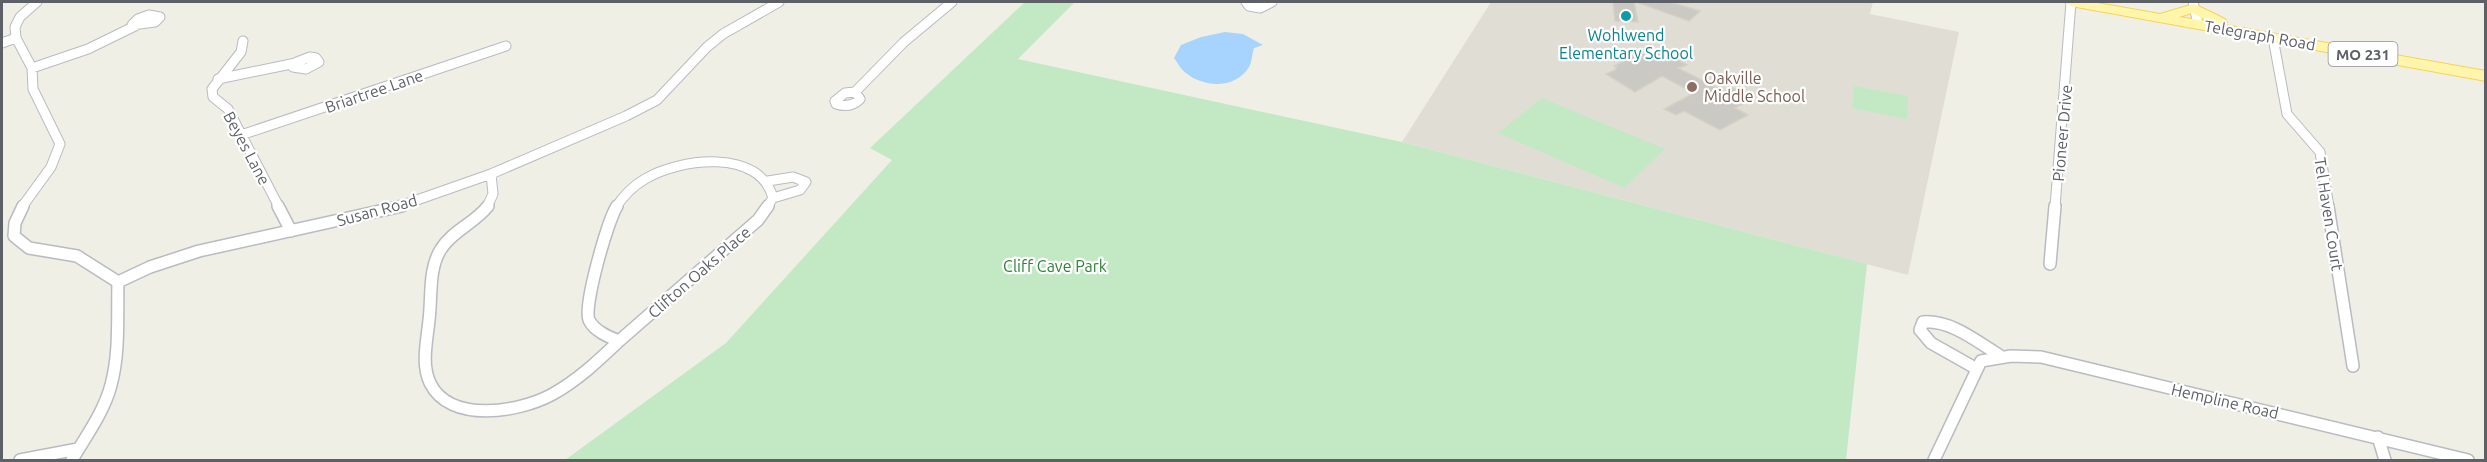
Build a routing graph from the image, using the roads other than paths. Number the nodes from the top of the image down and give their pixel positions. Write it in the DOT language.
graph roads {
  1 [pos="37,2"];
  2 [pos="779,2"];
  3 [pos="952,2"];
  4 [pos="1246,2"];
  5 [pos="1273,2"];
  6 [pos="2071,2"];
  7 [pos="2194,5"];
  8 [pos="2161,18"];
  9 [pos="2198,24"];
  10 [pos="135,26"];
  11 [pos="2241,32"];
  12 [pos="16,38"];
  13 [pos="2273,38"];
  14 [pos="243,41"];
  15 [pos="2,43"];
  16 [pos="506,46"];
  17 [pos="296,63"];
  18 [pos="32,68"];
  19 [pos="2486,76"];
  20 [pos="218,79"];
  21 [pos="855,92"];
  22 [pos="241,135"];
  23 [pos="491,174"];
  24 [pos="768,181"];
  25 [pos="772,198"];
  26 [pos="291,231"];
  27 [pos="2050,264"];
  28 [pos="117,282"];
  29 [pos="619,341"];
  30 [pos="1998,355"];
  31 [pos="1979,365"];
  32 [pos="2353,366"];
  33 [pos="2378,437"];
  34 [pos="75,455"];
  35 [pos="20,460"];
  36 [pos="1934,460"];
  37 [pos="2385,460"];
  38 [pos="2468,460"];
  1 -- 12 [label="street"];
  2 -- 23 [label="street, Susan Road"];
  3 -- 21 [label="street"];
  4 -- 5 [label="street"];
  6 -- 8 [label="main road, Telegraph Road / MO 231"];
  6 -- 27 [label="street, Pioneer Drive"];
  7 -- 8 [label="main road"];
  7 -- 9 [label="street"];
  7 -- 11 [label="main road"];
  8 -- 9 [label="main road, Telegraph Road / MO 231"];
  9 -- 11 [label="main road, Telegraph Road / MO 231"];
  10 -- 18 [label="street"];
  11 -- 13 [label="main road, Telegraph Road / MO 231"];
  12 -- 15 [label="street"];
  12 -- 18 [label="street"];
  13 -- 19 [label="main road, Telegraph Road / MO 231"];
  13 -- 32 [label="street, Tel Haven Court"];
  14 -- 20 [label="street"];
  16 -- 22 [label="street, Briartree Lane"];
  17 -- 20 [label="street"];
  18 -- 28 [label="street"];
  20 -- 22 [label="street, Beyes Lane"];
  22 -- 26 [label="street, Beyes Lane"];
  23 -- 26 [label="street, Susan Road"];
  23 -- 29 [label="street, Clifton Oaks Place"];
  24 -- 25 [label="street"];
  24 -- 25 [label="street"];
  24 -- 29 [label="street"];
  25 -- 29 [label="street, Clifton Oaks Place"];
  26 -- 28 [label="street, Susan Road"];
  28 -- 34 [label="street"];
  30 -- 31 [label="street, Hempline Road"];
  30 -- 31 [label="street"];
  30 -- 33 [label="street, Hempline Road"];
  31 -- 36 [label="street"];
  33 -- 37 [label="street"];
  33 -- 38 [label="street, Hempline Road"];
  34 -- 35 [label="street"];
}
